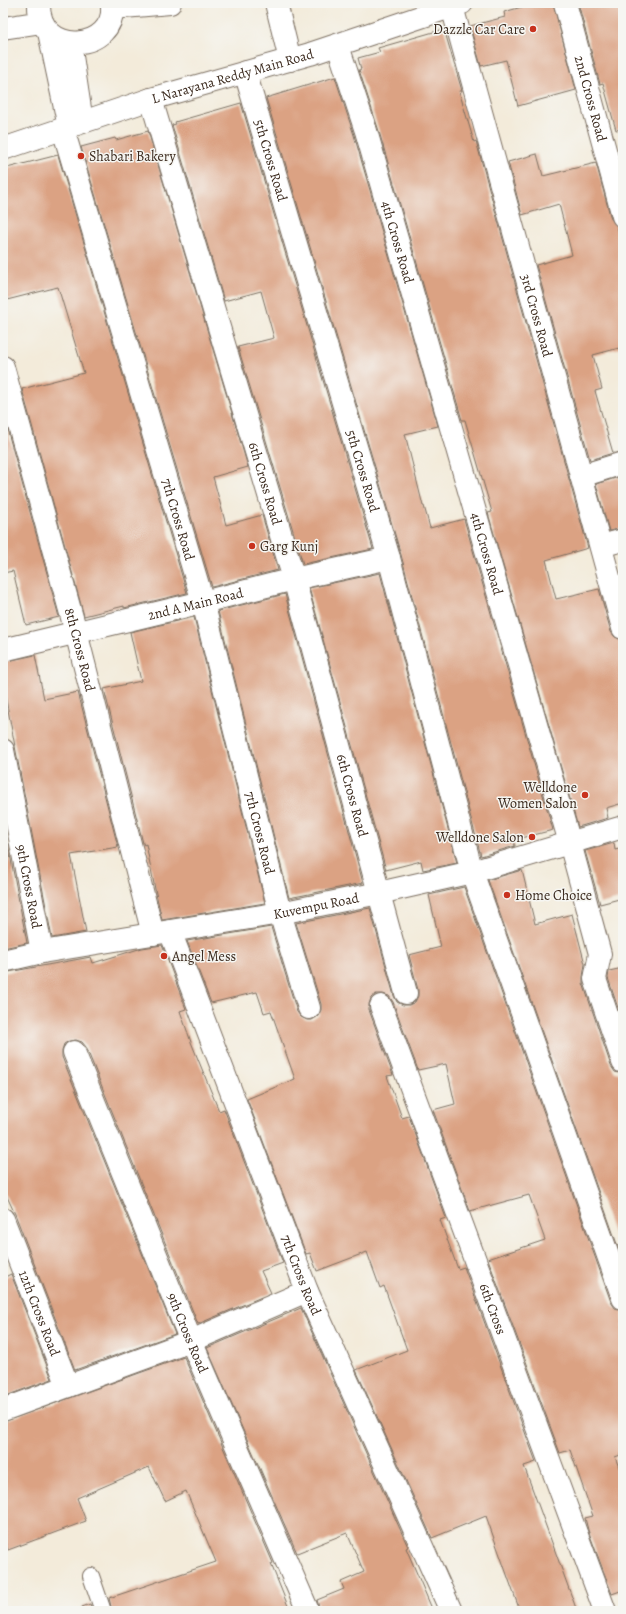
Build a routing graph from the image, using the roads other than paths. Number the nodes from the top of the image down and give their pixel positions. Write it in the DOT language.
graph roads {
  1 [pos="170,3"];
  2 [pos="276,3"];
  3 [pos="565,3"];
  4 [pos="455,4"];
  5 [pos="112,6"];
  6 [pos="43,19"];
  7 [pos="3,28"];
  8 [pos="70,43"];
  9 [pos="338,46"];
  10 [pos="290,60"];
  11 [pos="245,72"];
  12 [pos="151,99"];
  13 [pos="71,126"];
  14 [pos="3,149"];
  15 [pos="623,216"];
  16 [pos="3,367"];
  17 [pos="623,463"];
  18 [pos="581,476"];
  19 [pos="623,540"];
  20 [pos="600,546"];
  21 [pos="389,558"];
  22 [pos="294,579"];
  23 [pos="203,602"];
  24 [pos="623,628"];
  25 [pos="76,632"];
  26 [pos="3,650"];
  27 [pos="3,750"];
  28 [pos="623,827"];
  29 [pos="570,843"];
  30 [pos="472,872"];
  31 [pos="378,893"];
  32 [pos="280,913"];
  33 [pos="162,933"];
  34 [pos="42,952"];
  35 [pos="3,961"];
  36 [pos="406,993"];
  37 [pos="381,1006"];
  38 [pos="309,1008"];
  39 [pos="74,1052"];
  40 [pos="623,1062"];
  41 [pos="3,1219"];
  42 [pos="307,1291"];
  43 [pos="623,1298"];
  44 [pos="191,1341"];
  45 [pos="68,1386"];
  46 [pos="3,1410"];
  47 [pos="91,1576"];
  48 [pos="103,1611"];
  49 [pos="308,1611"];
  50 [pos="452,1611"];
  51 [pos="605,1611"];
  1 -- 5 [label="street"];
  2 -- 10 [label="street"];
  3 -- 15 [label="street, 2nd Cross Road"];
  4 -- 9 [label="street, L Narayana Reddy Main Road"];
  4 -- 18 [label="street, 3rd Cross Road"];
  5 -- 8 [label="street"];
  6 -- 7 [label="street"];
  6 -- 8 [label="street"];
  6 -- 13 [label="street"];
  8 -- 13 [label="street"];
  9 -- 10 [label="street, L Narayana Reddy Main Road"];
  9 -- 29 [label="street, 4th Cross Road"];
  10 -- 11 [label="street, L Narayana Reddy Main Road"];
  11 -- 12 [label="street, L Narayana Reddy Main Road"];
  11 -- 21 [label="street, 5th Cross Road"];
  12 -- 13 [label="street, L Narayana Reddy Main Road"];
  12 -- 22 [label="street, 6th Cross Road"];
  13 -- 14 [label="street, L Narayana Reddy Main Road"];
  13 -- 23 [label="street, 7th Cross Road"];
  16 -- 25 [label="street, 8th Cross Road"];
  17 -- 18 [label="street"];
  18 -- 20 [label="street, 3rd Cross Road"];
  19 -- 20 [label="street"];
  20 -- 24 [label="street, 3rd Cross Road"];
  21 -- 22 [label="street, 2nd A Main Road"];
  21 -- 30 [label="street, 5th Cross Road"];
  22 -- 23 [label="street, 2nd A Main Road"];
  22 -- 31 [label="street, 6th Cross Road"];
  23 -- 25 [label="street, 2nd A Main Road"];
  23 -- 32 [label="street, 7th Cross Road"];
  25 -- 26 [label="street, 2nd A Main Road"];
  25 -- 33 [label="street, 8th Cross Road"];
  27 -- 34 [label="street, 9th Cross Road"];
  28 -- 29 [label="street, Kuvempu Road"];
  29 -- 30 [label="street, Kuvempu Road"];
  29 -- 40 [label="street, 4th Cross Road"];
  30 -- 31 [label="street, Kuvempu Road"];
  30 -- 43 [label="street, 5th Cross Road"];
  31 -- 32 [label="street, Kuvempu Road"];
  31 -- 36 [label="street, 6th Cross Road"];
  32 -- 33 [label="street, Kuvempu Road"];
  32 -- 38 [label="street, 7th Cross Road"];
  33 -- 34 [label="street, Kuvempu Road"];
  33 -- 42 [label="street, 7th Cross Road"];
  34 -- 35 [label="street, Kuvempu Road"];
  37 -- 51 [label="street, 6th Cross"];
  39 -- 44 [label="street, 9th Cross Road"];
  41 -- 45 [label="street, 12th Cross Road"];
  42 -- 44 [label="street"];
  42 -- 50 [label="street, 7th Cross Road"];
  44 -- 45 [label="street"];
  44 -- 49 [label="street, 9th Cross Road"];
  45 -- 46 [label="street"];
  47 -- 48 [label="lane"];
}
